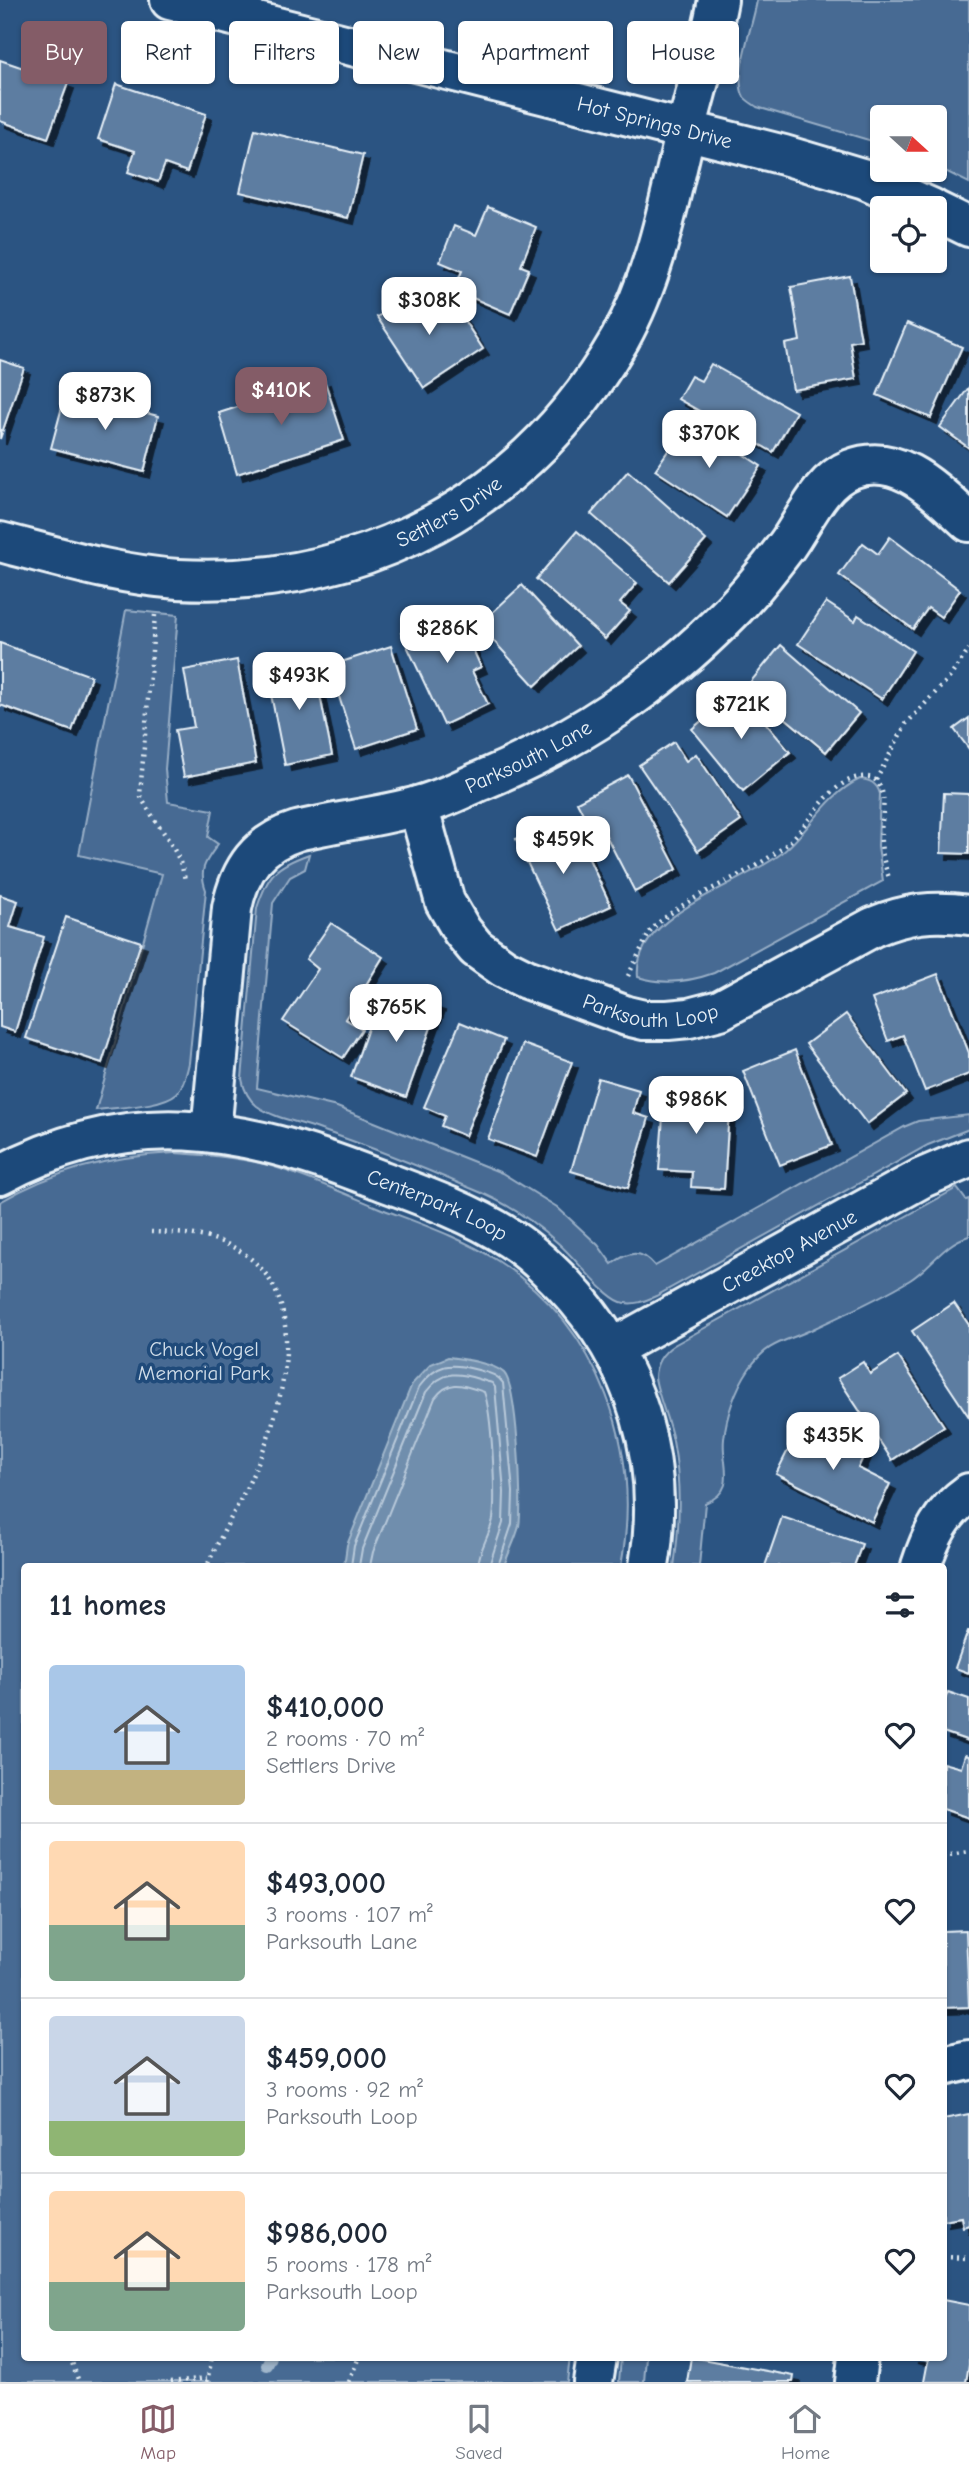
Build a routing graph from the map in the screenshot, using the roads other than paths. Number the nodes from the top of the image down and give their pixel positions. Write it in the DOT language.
graph roads {
  1 [pos="170,0"];
  2 [pos="718,0"];
  3 [pos="686,131"];
  4 [pos="902,196"];
  5 [pos="947,216"];
  6 [pos="969,227"];
  7 [pos="969,522"];
  8 [pos="0,542"];
  9 [pos="418,806"];
  10 [pos="969,915"];
  11 [pos="211,1132"];
  12 [pos="969,1158"];
  13 [pos="0,1175"];
  14 [pos="612,1348"];
  15 [pos="969,1493"];
  16 [pos="649,1563"];
  17 [pos="922,1563"];
  18 [pos="969,2060"];
  19 [pos="947,2065"];
  20 [pos="596,2361"];
  21 [pos="858,2361"];
  22 [pos="593,2382"];
  23 [pos="855,2382"];
  1 -- 3 [label="street, Hot Springs Drive"];
  2 -- 3 [label="street, Settlers Drive"];
  3 -- 4 [label="street, Hot Springs Drive"];
  3 -- 8 [label="street, Settlers Drive"];
  5 -- 6 [label="street, Hot Springs Drive"];
  7 -- 9 [label="street, Parksouth Lane"];
  9 -- 10 [label="street, Parksouth Loop"];
  9 -- 11 [label="street, Parksouth Lane"];
  11 -- 13 [label="street, Centerpark Loop"];
  11 -- 14 [label="street, Centerpark Loop"];
  12 -- 14 [label="street, Creektop Avenue"];
  14 -- 16 [label="street, Centerpark Loop"];
  15 -- 17 [label="street"];
  18 -- 19 [label="street"];
  20 -- 22 [label="street"];
  21 -- 23 [label="street"];
}
